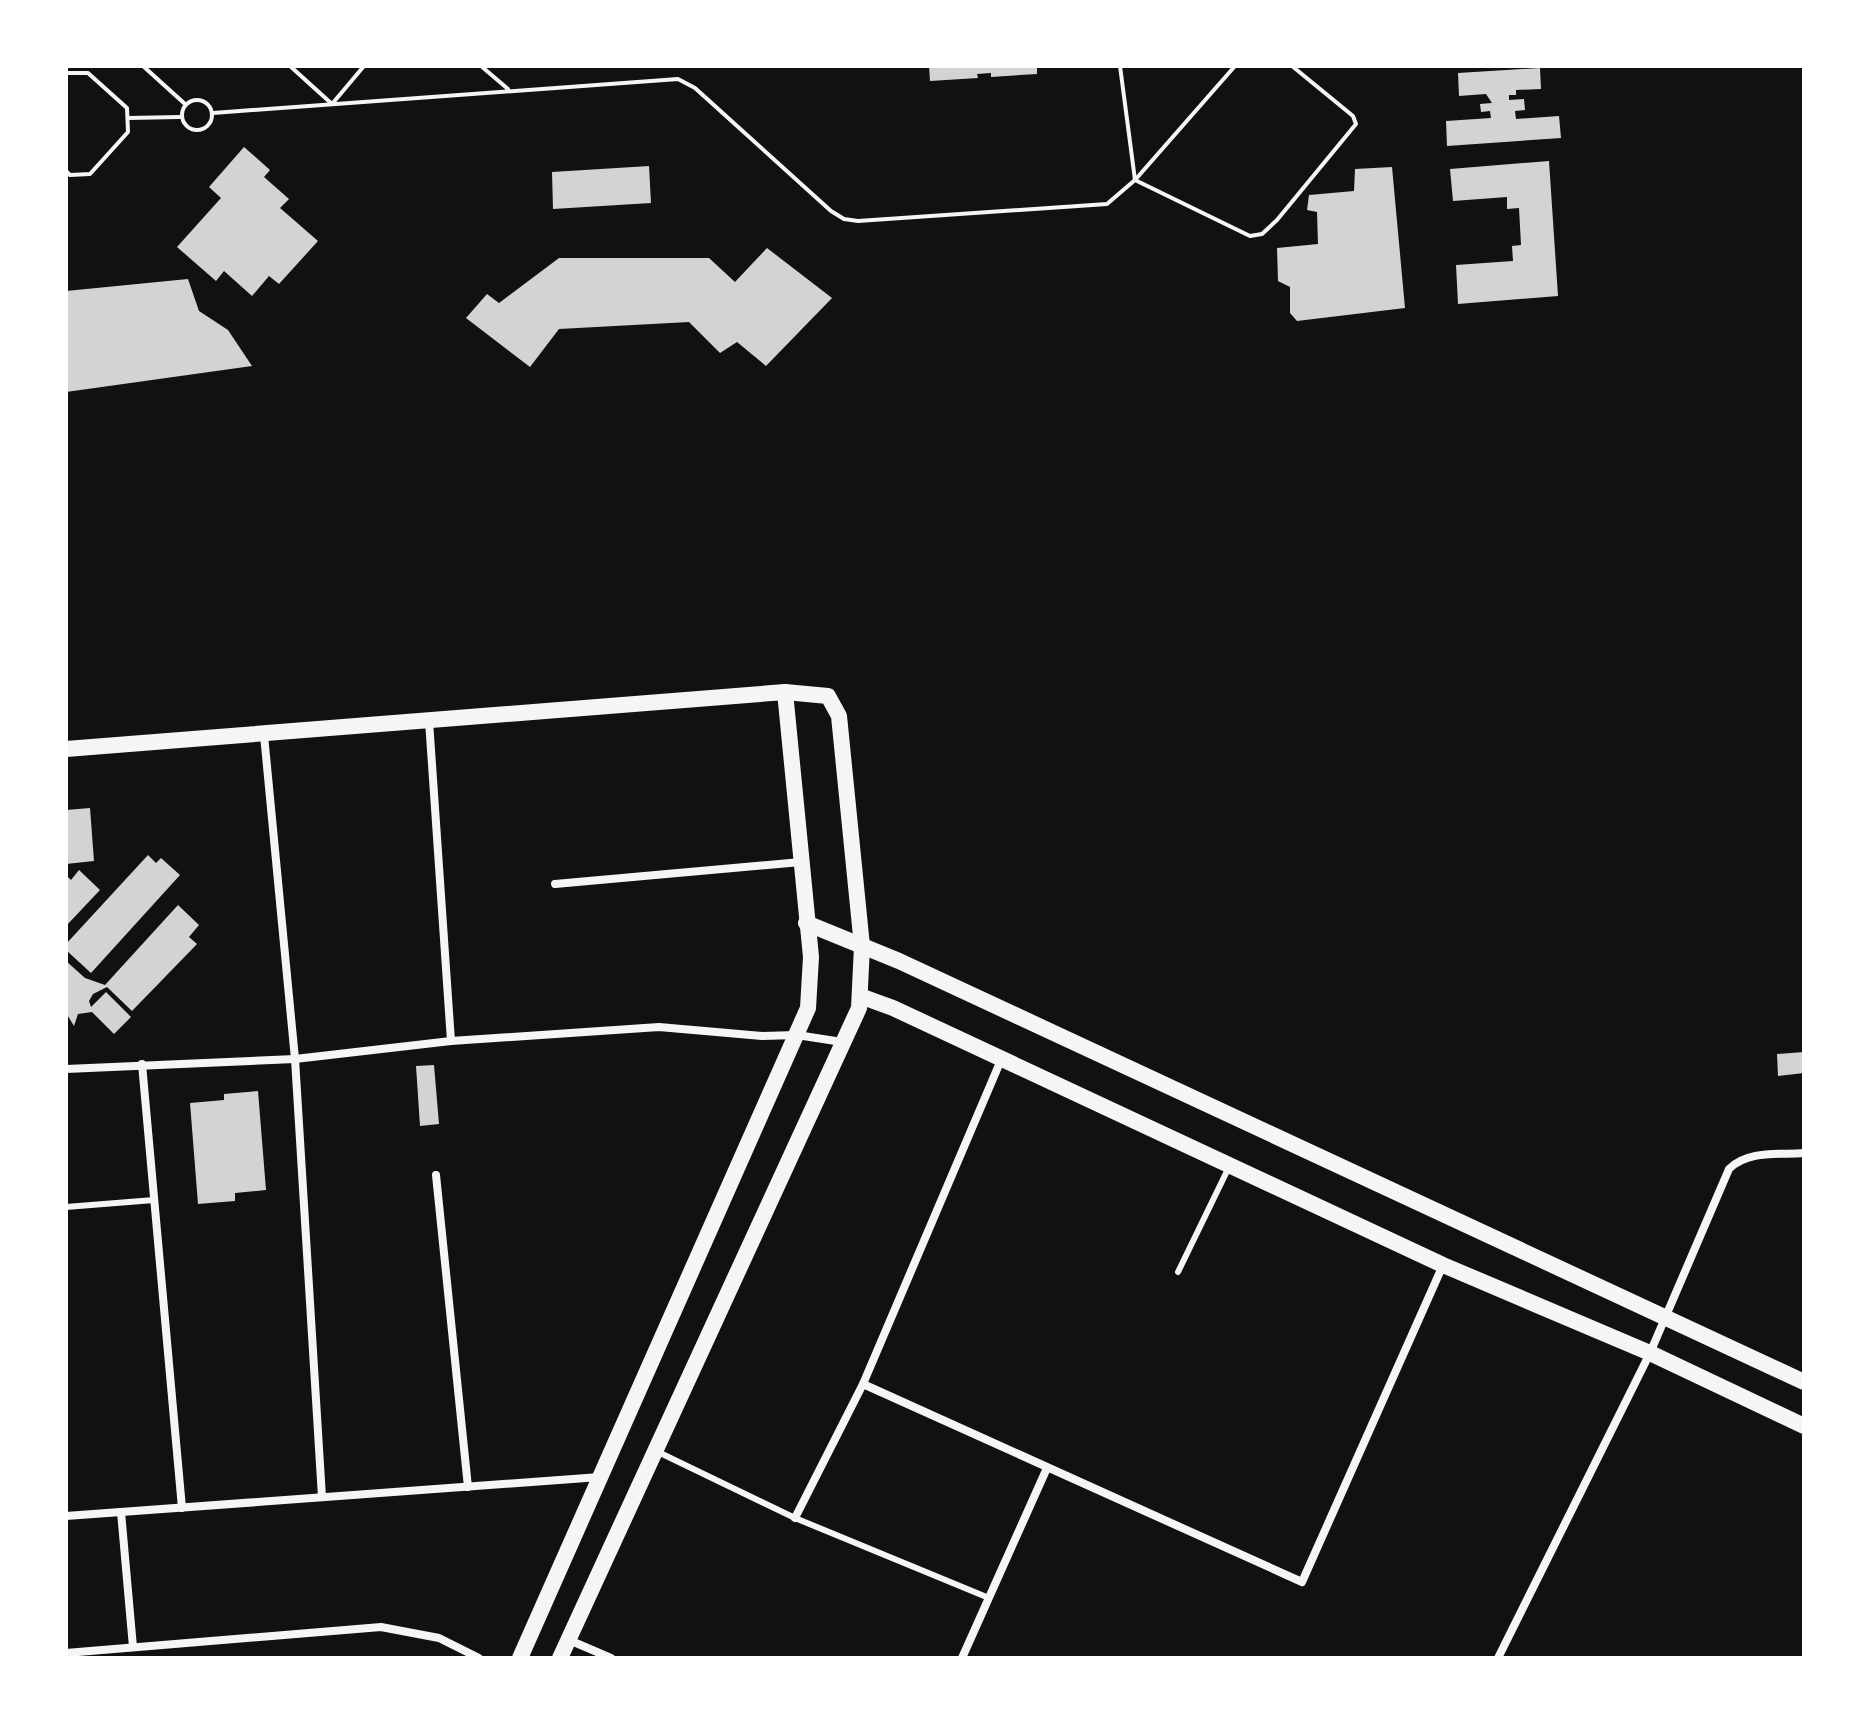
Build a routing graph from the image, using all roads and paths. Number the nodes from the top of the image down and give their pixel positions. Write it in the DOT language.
graph roads {
  1 [pos="143,66"];
  2 [pos="290,66"];
  3 [pos="364,66"];
  4 [pos="481,66"];
  5 [pos="1120,66"];
  6 [pos="1235,66"];
  7 [pos="1292,66"];
  8 [pos="66,73"];
  9 [pos="508,89"];
  10 [pos="185,104"];
  11 [pos="332,104"];
  12 [pos="213,113"];
  13 [pos="180,117"];
  14 [pos="128,118"];
  15 [pos="66,171"];
  16 [pos="1135,180"];
  17 [pos="785,692"];
  18 [pos="429,721"];
  19 [pos="264,735"];
  20 [pos="66,749"];
  21 [pos="801,862"];
  22 [pos="555,884"];
  23 [pos="806,923"];
  24 [pos="862,946"];
  25 [pos="860,996"];
  26 [pos="797,1035"];
  27 [pos="451,1041"];
  28 [pos="842,1042"];
  29 [pos="295,1059"];
  30 [pos="1001,1060"];
  31 [pos="142,1064"];
  32 [pos="66,1069"];
  33 [pos="1804,1153"];
  34 [pos="1229,1166"];
  35 [pos="436,1175"];
  36 [pos="154,1200"];
  37 [pos="66,1207"];
  38 [pos="1443,1265"];
  39 [pos="1178,1272"];
  40 [pos="1665,1318"];
  41 [pos="1650,1353"];
  42 [pos="1804,1382"];
  43 [pos="863,1384"];
  44 [pos="1804,1426"];
  45 [pos="656,1451"];
  46 [pos="1047,1468"];
  47 [pos="601,1477"];
  48 [pos="468,1487"];
  49 [pos="322,1497"];
  50 [pos="182,1508"];
  51 [pos="121,1512"];
  52 [pos="66,1516"];
  53 [pos="795,1518"];
  54 [pos="989,1598"];
  55 [pos="568,1639"];
  56 [pos="133,1647"];
  57 [pos="66,1653"];
  58 [pos="101,1654"];
  59 [pos="479,1658"];
  60 [pos="520,1658"];
  61 [pos="560,1658"];
  62 [pos="611,1658"];
  63 [pos="962,1658"];
  64 [pos="1498,1658"];
  1 -- 10 [label="path"];
  2 -- 11 [label="path"];
  3 -- 11 [label="path"];
  4 -- 9 [label="path"];
  5 -- 16 [label="path"];
  6 -- 16 [label="path"];
  7 -- 16 [label="path"];
  8 -- 14 [label="path"];
  9 -- 11 [label="path"];
  9 -- 16 [label="path"];
  10 -- 12 [label="path"];
  10 -- 13 [label="path"];
  11 -- 12 [label="path"];
  12 -- 13 [label="path"];
  13 -- 14 [label="path"];
  14 -- 15 [label="path"];
  17 -- 18 [label="main road"];
  17 -- 21 [label="main road"];
  17 -- 24 [label="main road"];
  18 -- 19 [label="main road"];
  18 -- 27 [label="street"];
  19 -- 20 [label="main road"];
  19 -- 29 [label="street"];
  21 -- 22 [label="street"];
  21 -- 23 [label="main road"];
  23 -- 24 [label="main road"];
  23 -- 26 [label="main road"];
  24 -- 25 [label="main road"];
  24 -- 40 [label="main road"];
  25 -- 28 [label="main road"];
  25 -- 30 [label="main road"];
  26 -- 27 [label="street"];
  26 -- 28 [label="street"];
  26 -- 47 [label="main road"];
  27 -- 29 [label="street"];
  28 -- 45 [label="main road"];
  29 -- 31 [label="street"];
  29 -- 49 [label="street"];
  30 -- 34 [label="main road"];
  30 -- 43 [label="street"];
  31 -- 32 [label="street"];
  31 -- 36 [label="street"];
  33 -- 40 [label="street"];
  34 -- 38 [label="main road"];
  34 -- 39 [label="lane"];
  35 -- 48 [label="street"];
  36 -- 37 [label="lane"];
  36 -- 50 [label="street"];
  38 -- 41 [label="main road"];
  38 -- 46 [label="street"];
  40 -- 41 [label="street"];
  40 -- 42 [label="main road"];
  41 -- 44 [label="main road"];
  41 -- 64 [label="street"];
  43 -- 46 [label="street"];
  43 -- 53 [label="street"];
  45 -- 53 [label="lane"];
  45 -- 55 [label="main road"];
  46 -- 54 [label="street"];
  47 -- 48 [label="street"];
  47 -- 60 [label="main road"];
  48 -- 49 [label="street"];
  49 -- 50 [label="street"];
  50 -- 51 [label="street"];
  51 -- 52 [label="street"];
  51 -- 56 [label="street"];
  53 -- 54 [label="lane"];
  54 -- 63 [label="street"];
  55 -- 61 [label="main road"];
  55 -- 62 [label="street"];
  56 -- 58 [label="street"];
  56 -- 59 [label="street"];
  57 -- 58 [label="street"];
}
